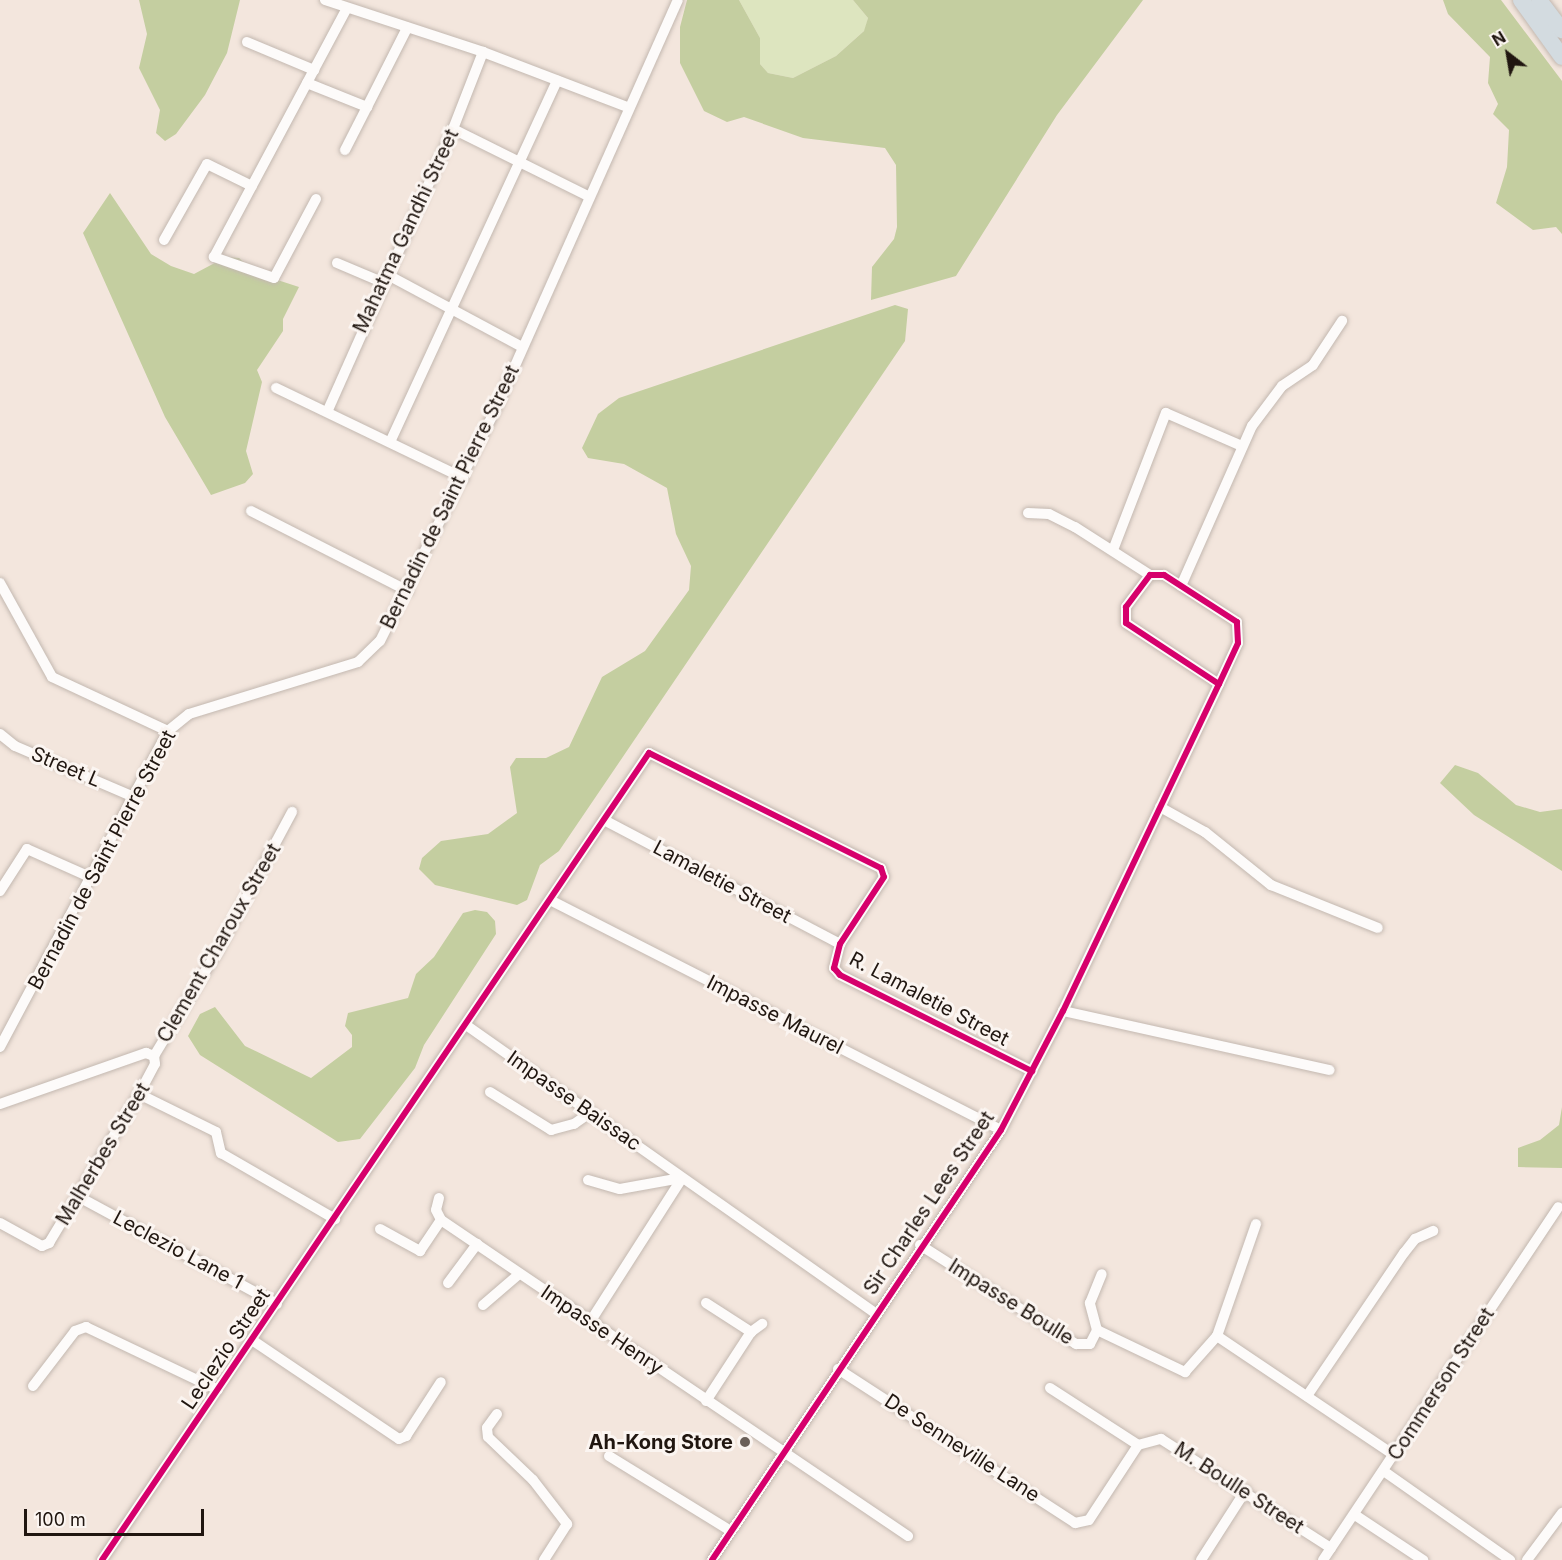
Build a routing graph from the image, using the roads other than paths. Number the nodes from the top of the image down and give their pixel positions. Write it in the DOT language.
graph roads {
  1 [pos="325,0"];
  2 [pos="678,0"];
  3 [pos="1521,0"];
  4 [pos="1539,0"];
  5 [pos="347,8"];
  6 [pos="407,28"];
  7 [pos="1562,30"];
  8 [pos="247,42"];
  9 [pos="483,52"];
  10 [pos="1562,57"];
  11 [pos="314,70"];
  12 [pos="557,80"];
  13 [pos="307,83"];
  14 [pos="367,107"];
  15 [pos="627,107"];
  16 [pos="453,129"];
  17 [pos="345,150"];
  18 [pos="521,163"];
  19 [pos="252,186"];
  20 [pos="588,196"];
  21 [pos="316,199"];
  22 [pos="164,240"];
  23 [pos="337,263"];
  24 [pos="384,278"];
  25 [pos="452,310"];
  26 [pos="1342,321"];
  27 [pos="522,347"];
  28 [pos="276,388"];
  29 [pos="328,410"];
  30 [pos="391,440"];
  31 [pos="1242,446"];
  32 [pos="463,478"];
  33 [pos="251,511"];
  34 [pos="1028,513"];
  35 [pos="1113,550"];
  36 [pos="1150,575"];
  37 [pos="0,583"];
  38 [pos="1181,586"];
  39 [pos="408,591"];
  40 [pos="1220,684"];
  41 [pos="168,731"];
  42 [pos="0,734"];
  43 [pos="134,797"];
  44 [pos="1160,807"];
  45 [pos="292,812"];
  46 [pos="604,820"];
  47 [pos="92,878"];
  48 [pos="0,891"];
  49 [pos="550,900"];
  50 [pos="1378,928"];
  51 [pos="840,944"];
  52 [pos="1062,1011"];
  53 [pos="466,1025"];
  54 [pos="0,1047"];
  55 [pos="154,1056"];
  56 [pos="1330,1070"];
  57 [pos="1032,1071"];
  58 [pos="490,1092"];
  59 [pos="139,1094"];
  60 [pos="0,1104"];
  61 [pos="591,1112"];
  62 [pos="1001,1130"];
  63 [pos="681,1178"];
  64 [pos="588,1180"];
  65 [pos="79,1197"];
  66 [pos="439,1198"];
  67 [pos="1558,1207"];
  68 [pos="335,1219"];
  69 [pos="441,1220"];
  70 [pos="0,1223"];
  71 [pos="1256,1224"];
  72 [pos="380,1229"];
  73 [pos="1433,1231"];
  74 [pos="477,1244"];
  75 [pos="920,1245"];
  76 [pos="519,1274"];
  77 [pos="1101,1274"];
  78 [pos="448,1283"];
  79 [pos="706,1303"];
  80 [pos="277,1304"];
  81 [pos="483,1305"];
  82 [pos="875,1313"];
  83 [pos="590,1322"];
  84 [pos="762,1324"];
  85 [pos="1097,1330"];
  86 [pos="751,1332"];
  87 [pos="1217,1336"];
  88 [pos="252,1340"];
  89 [pos="838,1369"];
  90 [pos="441,1382"];
  91 [pos="33,1386"];
  92 [pos="1050,1388"];
  93 [pos="218,1390"];
  94 [pos="1307,1396"];
  95 [pos="706,1401"];
  96 [pos="497,1414"];
  97 [pos="1141,1444"];
  98 [pos="784,1451"];
  99 [pos="1394,1455"];
  100 [pos="609,1456"];
  101 [pos="1385,1472"];
  102 [pos="1246,1490"];
  103 [pos="1562,1513"];
  104 [pos="1355,1515"];
  105 [pos="731,1531"];
  106 [pos="908,1536"];
  107 [pos="1331,1548"];
  108 [pos="102,1560"];
  109 [pos="544,1560"];
  110 [pos="712,1560"];
  111 [pos="1201,1560"];
  112 [pos="1323,1560"];
  113 [pos="1423,1560"];
  114 [pos="1510,1560"];
  115 [pos="1527,1560"];
  1 -- 5 [label="street"];
  2 -- 15 [label="street, Bernadin de Saint Pierre Street"];
  3 -- 10 [label="highway"];
  4 -- 7 [label="highway"];
  5 -- 6 [label="street"];
  5 -- 11 [label="street"];
  6 -- 9 [label="street"];
  6 -- 14 [label="street"];
  8 -- 11 [label="street"];
  9 -- 12 [label="street"];
  9 -- 16 [label="street, Mahatma Gandhi Street"];
  11 -- 13 [label="street"];
  12 -- 15 [label="street"];
  12 -- 18 [label="street"];
  13 -- 14 [label="street"];
  13 -- 19 [label="street"];
  14 -- 17 [label="street"];
  15 -- 20 [label="street, Bernadin de Saint Pierre Street"];
  16 -- 18 [label="street"];
  16 -- 24 [label="street, Mahatma Gandhi Street"];
  18 -- 20 [label="street"];
  18 -- 25 [label="street"];
  19 -- 21 [label="street"];
  19 -- 22 [label="street"];
  20 -- 27 [label="street, Bernadin de Saint Pierre Street"];
  23 -- 24 [label="street"];
  24 -- 25 [label="street"];
  24 -- 29 [label="street, Mahatma Gandhi Street"];
  25 -- 27 [label="street"];
  25 -- 30 [label="street"];
  26 -- 31 [label="street"];
  27 -- 32 [label="street, Bernadin de Saint Pierre Street"];
  28 -- 29 [label="street"];
  29 -- 30 [label="street"];
  30 -- 32 [label="street"];
  31 -- 35 [label="street"];
  31 -- 38 [label="street"];
  32 -- 39 [label="street, Bernadin de Saint Pierre Street"];
  33 -- 39 [label="street"];
  34 -- 35 [label="street, Sir Charles Lees Street"];
  35 -- 36 [label="street, Sir Charles Lees Street"];
  36 -- 38 [label="street, Sir Charles Lees Street"];
  36 -- 40 [label="street"];
  37 -- 41 [label="street"];
  38 -- 40 [label="street, Sir Charles Lees Street"];
  39 -- 41 [label="street, Bernadin de Saint Pierre Street"];
  40 -- 44 [label="street, Sir Charles Lees Street"];
  41 -- 43 [label="street, Bernadin de Saint Pierre Street"];
  42 -- 43 [label="street, Street L"];
  43 -- 47 [label="street, Bernadin de Saint Pierre Street"];
  44 -- 50 [label="street"];
  44 -- 52 [label="street, Sir Charles Lees Street"];
  45 -- 55 [label="street, Clement Charoux Street"];
  46 -- 49 [label="street, Leclezio Street"];
  46 -- 51 [label="street, Lamaletie Street"];
  46 -- 51 [label="street, Leclezio Street"];
  47 -- 48 [label="street"];
  47 -- 54 [label="street, Bernadin de Saint Pierre Street"];
  49 -- 53 [label="street, Leclezio Street"];
  49 -- 62 [label="street, Impasse Maurel"];
  51 -- 57 [label="street, R. Lamaletie Street"];
  52 -- 56 [label="street"];
  52 -- 57 [label="street, Sir Charles Lees Street"];
  53 -- 61 [label="street, Impasse Baissac"];
  53 -- 68 [label="street, Leclezio Street"];
  55 -- 59 [label="street, Malherbes Street"];
  55 -- 60 [label="street, Clement Charoux Street"];
  57 -- 62 [label="street, Sir Charles Lees Street"];
  58 -- 61 [label="street"];
  59 -- 65 [label="street, Malherbes Street"];
  59 -- 68 [label="street"];
  61 -- 63 [label="street, Impasse Baissac"];
  62 -- 75 [label="street, Sir Charles Lees Street"];
  63 -- 64 [label="street"];
  63 -- 82 [label="street, Impasse Baissac"];
  63 -- 83 [label="street"];
  65 -- 70 [label="street, Malherbes Street"];
  65 -- 80 [label="street, Leclezio Lane 1"];
  66 -- 69 [label="street"];
  67 -- 99 [label="street, Commerson Street"];
  68 -- 80 [label="street, Leclezio Street"];
  69 -- 72 [label="street"];
  69 -- 74 [label="street, Impasse Henry"];
  71 -- 87 [label="street"];
  73 -- 94 [label="street"];
  74 -- 76 [label="street, Impasse Henry"];
  74 -- 78 [label="street"];
  75 -- 82 [label="street, Sir Charles Lees Street"];
  75 -- 85 [label="street, Impasse Boulle"];
  76 -- 81 [label="street"];
  76 -- 83 [label="street, Impasse Henry"];
  77 -- 85 [label="street"];
  79 -- 86 [label="street"];
  80 -- 88 [label="street, Leclezio Street"];
  82 -- 89 [label="street, Sir Charles Lees Street"];
  83 -- 95 [label="street, Impasse Henry"];
  84 -- 86 [label="street"];
  85 -- 87 [label="street"];
  86 -- 95 [label="street"];
  87 -- 94 [label="street"];
  88 -- 90 [label="street"];
  88 -- 93 [label="street, Leclezio Street"];
  89 -- 97 [label="street, De Senneville Lane"];
  89 -- 98 [label="street, Sir Charles Lees Street"];
  91 -- 93 [label="street"];
  92 -- 97 [label="street"];
  93 -- 108 [label="street, Leclezio Street"];
  94 -- 99 [label="street"];
  95 -- 98 [label="street, Impasse Henry"];
  96 -- 109 [label="street"];
  97 -- 102 [label="street, M. Boulle Street"];
  98 -- 105 [label="street, Sir Charles Lees Street"];
  98 -- 106 [label="street, Impasse Henry"];
  99 -- 101 [label="street, Commerson Street"];
  100 -- 105 [label="street"];
  101 -- 104 [label="street, Commerson Street"];
  101 -- 114 [label="street"];
  102 -- 107 [label="street, M. Boulle Street"];
  102 -- 111 [label="street"];
  103 -- 115 [label="street"];
  104 -- 107 [label="street, Commerson Street"];
  104 -- 113 [label="street"];
  105 -- 110 [label="street, Sir Charles Lees Street"];
  107 -- 112 [label="street, Commerson Street"];
}
